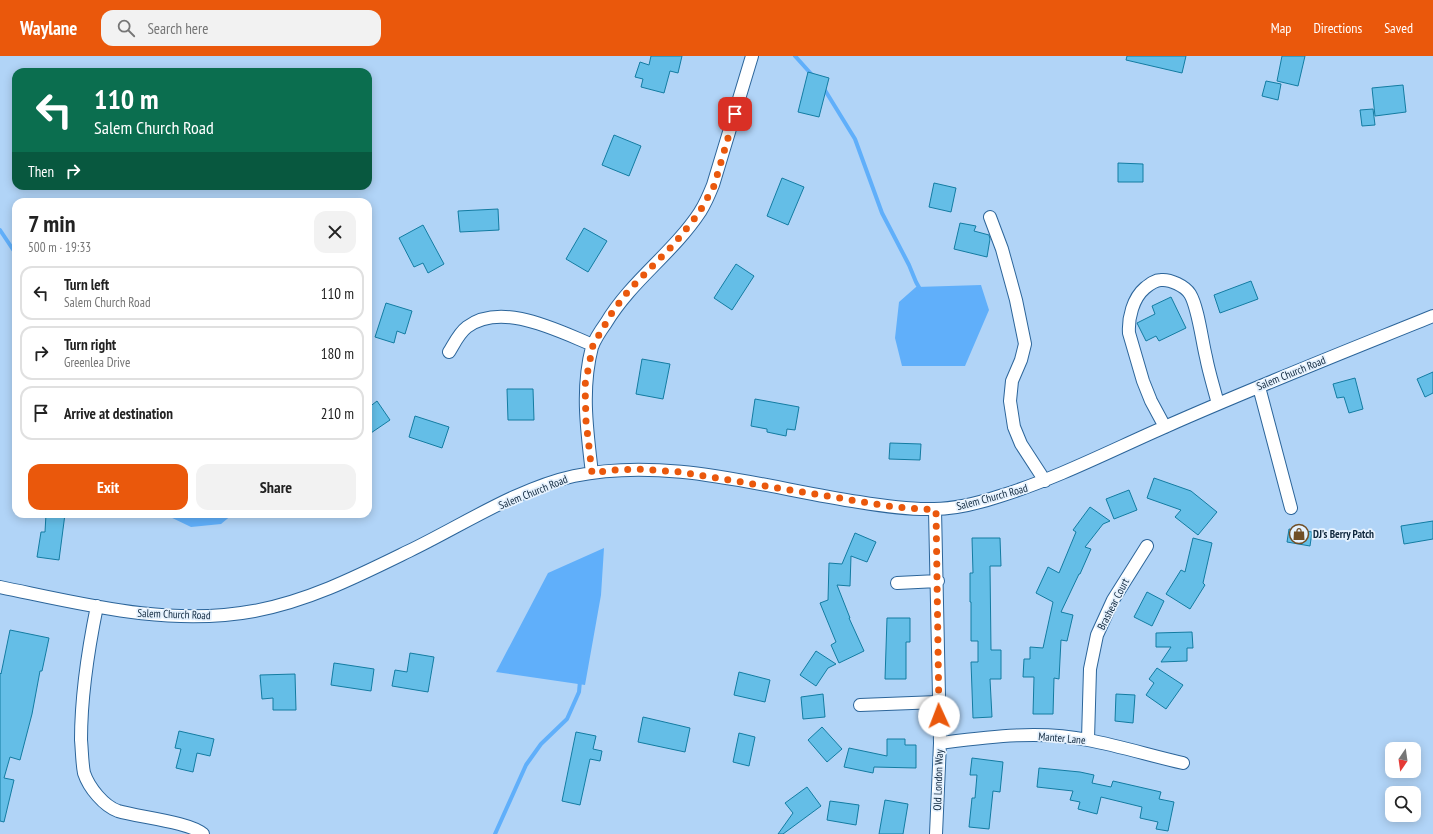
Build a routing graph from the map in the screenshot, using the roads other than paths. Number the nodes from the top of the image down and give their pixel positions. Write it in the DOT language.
graph roads {
  1 [pos="752,56"];
  2 [pos="990,217"];
  3 [pos="1433,316"];
  4 [pos="593,345"];
  5 [pos="449,352"];
  6 [pos="1259,386"];
  7 [pos="1218,404"];
  8 [pos="1165,427"];
  9 [pos="592,473"];
  10 [pos="1045,481"];
  11 [pos="1292,508"];
  12 [pos="936,510"];
  13 [pos="1147,546"];
  14 [pos="938,581"];
  15 [pos="897,583"];
  16 [pos="0,588"];
  17 [pos="97,606"];
  18 [pos="938,702"];
  19 [pos="860,705"];
  20 [pos="1088,740"];
  21 [pos="940,743"];
  22 [pos="1183,763"];
  23 [pos="203,834"];
  24 [pos="936,834"];
  1 -- 4 [label="street"];
  2 -- 10 [label="street"];
  3 -- 6 [label="street, Salem Church Road"];
  4 -- 5 [label="street"];
  4 -- 9 [label="street"];
  6 -- 7 [label="street, Salem Church Road"];
  6 -- 11 [label="street"];
  7 -- 8 [label="street, Salem Church Road"];
  7 -- 8 [label="street"];
  8 -- 10 [label="street, Salem Church Road"];
  9 -- 12 [label="street, Salem Church Road"];
  9 -- 17 [label="street, Salem Church Road"];
  10 -- 12 [label="street, Salem Church Road"];
  12 -- 14 [label="street, Old London Way"];
  13 -- 20 [label="street, Brashear Court"];
  14 -- 15 [label="street"];
  14 -- 18 [label="street, Old London Way"];
  16 -- 17 [label="street, Salem Church Road"];
  17 -- 23 [label="street"];
  18 -- 19 [label="street"];
  18 -- 21 [label="street, Old London Way"];
  20 -- 21 [label="street, Manter Lane"];
  20 -- 22 [label="street, Manter Lane"];
  21 -- 24 [label="street, Old London Way"];
}
